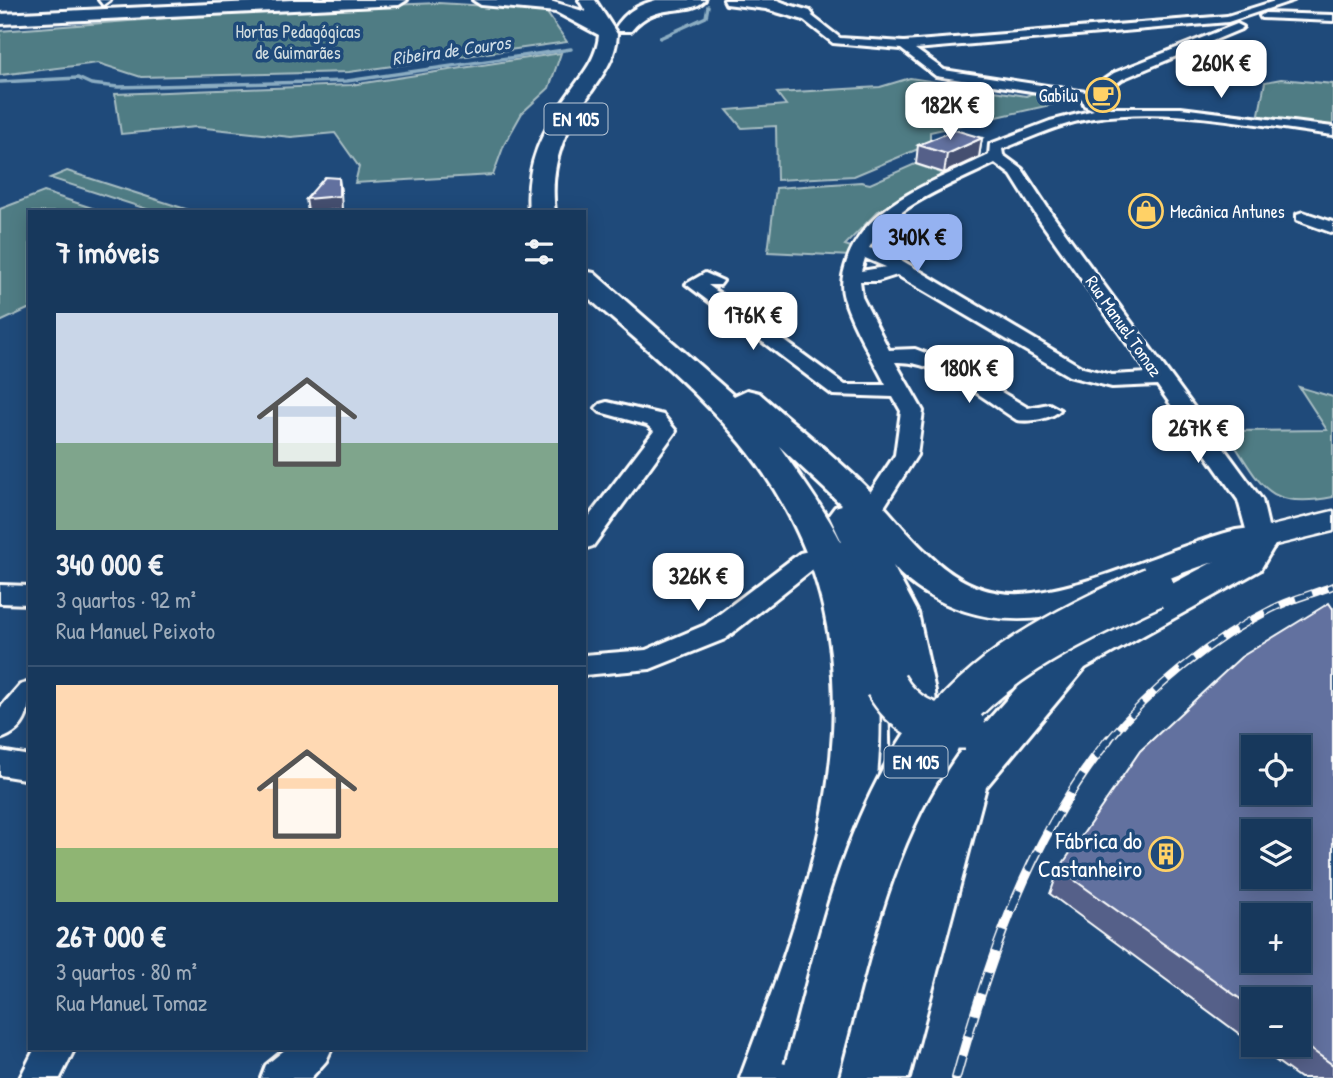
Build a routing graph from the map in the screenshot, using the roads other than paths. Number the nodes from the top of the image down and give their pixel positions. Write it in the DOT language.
graph roads {
  1 [pos="330,0"];
  2 [pos="399,0"];
  3 [pos="481,0"];
  4 [pos="587,0"];
  5 [pos="598,0"];
  6 [pos="649,0"];
  7 [pos="697,0"];
  8 [pos="732,0"];
  9 [pos="758,0"];
  10 [pos="768,0"];
  11 [pos="1289,0"];
  12 [pos="1305,0"];
  13 [pos="263,3"];
  14 [pos="785,6"];
  15 [pos="0,14"];
  16 [pos="804,15"];
  17 [pos="1265,16"];
  18 [pos="0,19"];
  19 [pos="1333,19"];
  20 [pos="618,31"];
  21 [pos="904,46"];
  22 [pos="1088,96"];
  23 [pos="1108,112"];
  24 [pos="1333,131"];
  25 [pos="996,157"];
  26 [pos="541,210"];
  27 [pos="559,210"];
  28 [pos="1303,217"];
  29 [pos="1333,228"];
  30 [pos="859,250"];
  31 [pos="586,261"];
  32 [pos="899,269"];
  33 [pos="851,276"];
  34 [pos="586,281"];
  35 [pos="714,281"];
  36 [pos="882,356"];
  37 [pos="1162,379"];
  38 [pos="899,391"];
  39 [pos="607,408"];
  40 [pos="1049,410"];
  41 [pos="799,468"];
  42 [pos="876,502"];
  43 [pos="1333,521"];
  44 [pos="586,538"];
  45 [pos="1259,539"];
  46 [pos="809,559"];
  47 [pos="0,594"];
  48 [pos="28,595"];
  49 [pos="1070,657"];
  50 [pos="586,665"];
  51 [pos="28,694"];
  52 [pos="0,728"];
  53 [pos="0,763"];
  54 [pos="28,768"];
  55 [pos="55,1050"];
  56 [pos="311,1050"];
  57 [pos="809,1076"];
  58 [pos="38,1078"];
  59 [pos="280,1078"];
  60 [pos="879,1078"];
  1 -- 13 [label="main road"];
  2 -- 13 [label="main road"];
  3 -- 20 [label="main road"];
  4 -- 20 [label="main road"];
  5 -- 20 [label="main road"];
  6 -- 20 [label="main road"];
  7 -- 20 [label="main road"];
  8 -- 16 [label="main road"];
  9 -- 14 [label="main road"];
  10 -- 14 [label="street"];
  11 -- 21 [label="street"];
  12 -- 17 [label="street"];
  13 -- 15 [label="main road"];
  13 -- 18 [label="main road"];
  14 -- 16 [label="street"];
  16 -- 21 [label="street"];
  17 -- 19 [label="street"];
  17 -- 22 [label="street"];
  20 -- 26 [label="main road, EN 105"];
  20 -- 27 [label="main road, EN 105"];
  21 -- 22 [label="street"];
  22 -- 23 [label="street"];
  23 -- 24 [label="street"];
  23 -- 25 [label="street"];
  25 -- 30 [label="street"];
  25 -- 37 [label="street, Rua Manuel Tomaz"];
  28 -- 29 [label="street"];
  30 -- 32 [label="street"];
  30 -- 33 [label="street"];
  31 -- 41 [label="main road, EN 105"];
  32 -- 33 [label="street"];
  32 -- 37 [label="street"];
  33 -- 36 [label="street"];
  34 -- 41 [label="main road, EN 105"];
  35 -- 38 [label="street"];
  36 -- 38 [label="street"];
  36 -- 40 [label="street"];
  37 -- 45 [label="street, Rua Manuel Tomaz"];
  38 -- 42 [label="street"];
  39 -- 44 [label="street"];
  41 -- 45 [label="main road"];
  41 -- 49 [label="main road, bridge"];
  41 -- 57 [label="main road, EN 105"];
  41 -- 57 [label="main road, EN 105"];
  43 -- 45 [label="street"];
  45 -- 49 [label="main road"];
  45 -- 57 [label="main road, bridge"];
  46 -- 50 [label="street"];
  47 -- 48 [label="street"];
  49 -- 60 [label="main road"];
  51 -- 52 [label="street"];
  53 -- 54 [label="street"];
  55 -- 58 [label="street"];
  56 -- 59 [label="street"];
}
